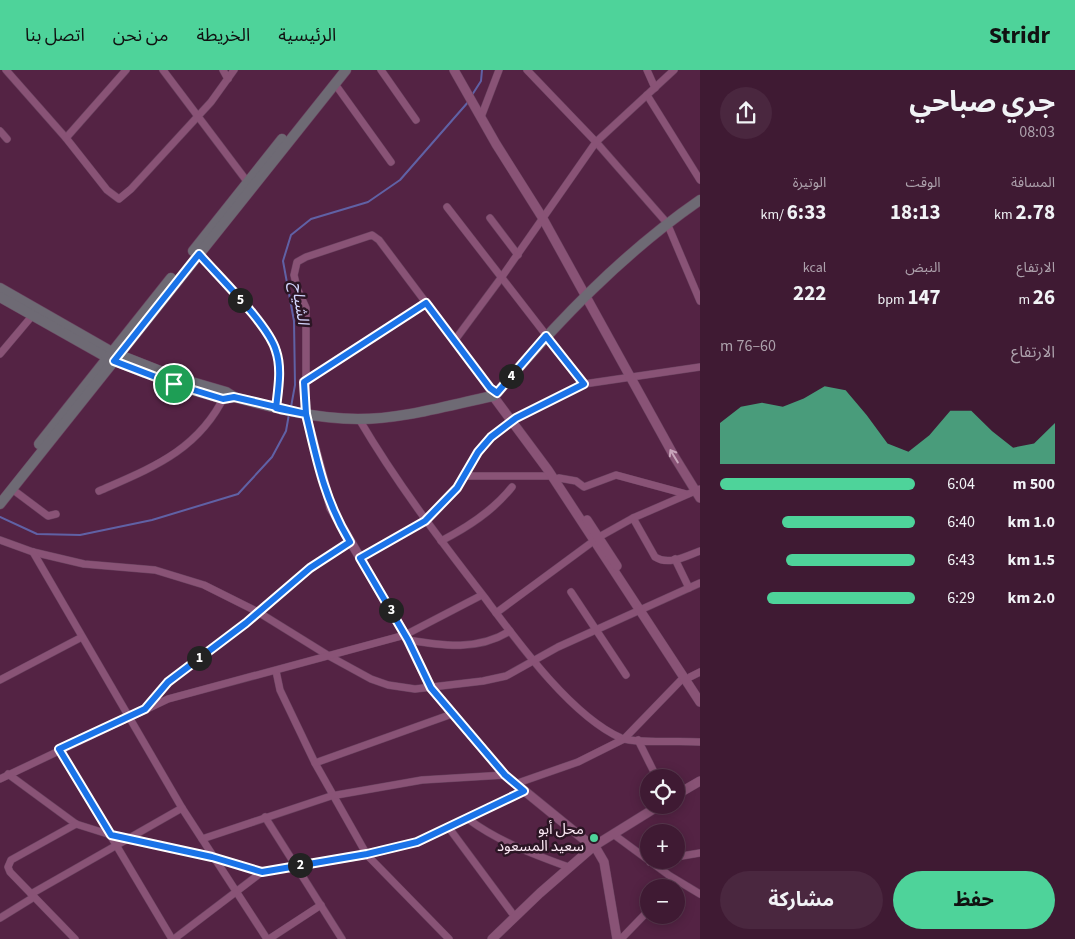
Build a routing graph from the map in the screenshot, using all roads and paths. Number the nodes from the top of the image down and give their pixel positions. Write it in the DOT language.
graph roads {
  1 [pos="6,70"];
  2 [pos="126,70"];
  3 [pos="162,70"];
  4 [pos="223,70"];
  5 [pos="234,70"];
  6 [pos="338,70"];
  7 [pos="346,70"];
  8 [pos="381,70"];
  9 [pos="454,70"];
  10 [pos="498,70"];
  11 [pos="527,70"];
  12 [pos="647,70"];
  13 [pos="674,70"];
  14 [pos="228,79"];
  15 [pos="336,84"];
  16 [pos="655,88"];
  17 [pos="647,96"];
  18 [pos="197,116"];
  19 [pos="481,117"];
  20 [pos="416,120"];
  21 [pos="0,131"];
  22 [pos="66,138"];
  23 [pos="7,139"];
  24 [pos="596,142"];
  25 [pos="392,162"];
  26 [pos="700,180"];
  27 [pos="250,185"];
  28 [pos="700,200"];
  29 [pos="447,207"];
  30 [pos="542,216"];
  31 [pos="490,218"];
  32 [pos="667,223"];
  33 [pos="199,254"];
  34 [pos="518,254"];
  35 [pos="501,278"];
  36 [pos="0,288"];
  37 [pos="585,296"];
  38 [pos="0,297"];
  39 [pos="700,301"];
  40 [pos="426,303"];
  41 [pos="32,316"];
  42 [pos="546,336"];
  43 [pos="454,340"];
  44 [pos="0,354"];
  45 [pos="113,356"];
  46 [pos="700,367"];
  47 [pos="630,377"];
  48 [pos="304,382"];
  49 [pos="584,384"];
  50 [pos="493,392"];
  51 [pos="228,396"];
  52 [pos="278,409"];
  53 [pos="303,414"];
  54 [pos="358,419"];
  55 [pos="514,420"];
  56 [pos="466,476"];
  57 [pos="555,477"];
  58 [pos="512,488"];
  59 [pos="12,489"];
  60 [pos="99,490"];
  61 [pos="698,493"];
  62 [pos="0,494"];
  63 [pos="686,494"];
  64 [pos="0,504"];
  65 [pos="56,514"];
  66 [pos="633,518"];
  67 [pos="425,521"];
  68 [pos="596,539"];
  69 [pos="0,540"];
  70 [pos="440,541"];
  71 [pos="350,542"];
  72 [pos="700,551"];
  73 [pos="33,552"];
  74 [pos="360,558"];
  75 [pos="675,559"];
  76 [pos="700,583"];
  77 [pos="689,588"];
  78 [pos="572,592"];
  79 [pos="482,595"];
  80 [pos="641,610"];
  81 [pos="258,612"];
  82 [pos="496,613"];
  83 [pos="597,630"];
  84 [pos="510,631"];
  85 [pos="82,637"];
  86 [pos="407,637"];
  87 [pos="329,656"];
  88 [pos="533,660"];
  89 [pos="276,671"];
  90 [pos="700,672"];
  91 [pos="626,675"];
  92 [pos="687,677"];
  93 [pos="0,680"];
  94 [pos="431,688"];
  95 [pos="700,694"];
  96 [pos="700,702"];
  97 [pos="145,709"];
  98 [pos="452,714"];
  99 [pos="130,718"];
  100 [pos="624,739"];
  101 [pos="638,740"];
  102 [pos="700,742"];
  103 [pos="59,749"];
  104 [pos="315,763"];
  105 [pos="652,769"];
  106 [pos="8,774"];
  107 [pos="505,775"];
  108 [pos="0,779"];
  109 [pos="700,781"];
  110 [pos="515,784"];
  111 [pos="685,790"];
  112 [pos="524,791"];
  113 [pos="331,796"];
  114 [pos="182,808"];
  115 [pos="645,814"];
  116 [pos="265,817"];
  117 [pos="468,819"];
  118 [pos="76,824"];
  119 [pos="449,828"];
  120 [pos="613,834"];
  121 [pos="111,835"];
  122 [pos="126,839"];
  123 [pos="202,839"];
  124 [pos="116,845"];
  125 [pos="594,846"];
  126 [pos="700,853"];
  127 [pos="367,854"];
  128 [pos="640,854"];
  129 [pos="685,856"];
  130 [pos="212,857"];
  131 [pos="295,865"];
  132 [pos="568,867"];
  133 [pos="661,869"];
  134 [pos="262,872"];
  135 [pos="676,879"];
  136 [pos="685,884"];
  137 [pos="234,891"];
  138 [pos="700,894"];
  139 [pos="33,896"];
  140 [pos="321,905"];
  141 [pos="515,917"];
  142 [pos="0,918"];
  143 [pos="640,919"];
  144 [pos="76,939"];
  145 [pos="173,939"];
  146 [pos="268,939"];
  147 [pos="342,939"];
  148 [pos="448,939"];
  149 [pos="492,939"];
  150 [pos="617,939"];
  151 [pos="621,939"];
  1 -- 22 [label="street"];
  2 -- 22 [label="street"];
  3 -- 18 [label="street"];
  4 -- 14 [label="street"];
  5 -- 14 [label="street"];
  6 -- 27 [label="main road"];
  7 -- 15 [label="main road"];
  8 -- 20 [label="street"];
  9 -- 19 [label="street"];
  10 -- 19 [label="street"];
  11 -- 24 [label="street"];
  12 -- 16 [label="street"];
  13 -- 16 [label="street"];
  14 -- 18 [label="street"];
  15 -- 25 [label="street"];
  15 -- 27 [label="main road"];
  16 -- 17 [label="street"];
  17 -- 24 [label="street"];
  17 -- 26 [label="street"];
  18 -- 22 [label="street"];
  18 -- 27 [label="street"];
  19 -- 30 [label="street"];
  21 -- 23 [label="street"];
  24 -- 30 [label="street"];
  24 -- 32 [label="street"];
  27 -- 33 [label="main road"];
  27 -- 45 [label="main road"];
  28 -- 32 [label="main road"];
  29 -- 35 [label="street"];
  30 -- 34 [label="street"];
  30 -- 37 [label="street"];
  31 -- 34 [label="street"];
  32 -- 37 [label="main road"];
  32 -- 39 [label="street"];
  33 -- 45 [label="main road"];
  33 -- 52 [label="street"];
  34 -- 35 [label="street"];
  35 -- 42 [label="street"];
  35 -- 43 [label="street"];
  36 -- 45 [label="main road"];
  37 -- 42 [label="main road"];
  37 -- 47 [label="street"];
  38 -- 41 [label="main road"];
  40 -- 43 [label="street"];
  40 -- 48 [label="street"];
  40 -- 48 [label="street"];
  41 -- 44 [label="street"];
  41 -- 45 [label="main road"];
  42 -- 49 [label="street"];
  42 -- 50 [label="main road"];
  43 -- 50 [label="street"];
  45 -- 51 [label="main road"];
  45 -- 59 [label="main road"];
  45 -- 62 [label="main road"];
  46 -- 47 [label="street"];
  47 -- 49 [label="street"];
  61 -- 47 [label="street, one-way"];
  48 -- 53 [label="street"];
  49 -- 55 [label="street"];
  50 -- 54 [label="main road"];
  50 -- 55 [label="street"];
  51 -- 52 [label="main road"];
  51 -- 60 [label="street"];
  52 -- 53 [label="main road"];
  53 -- 54 [label="main road"];
  53 -- 71 [label="street"];
  54 -- 67 [label="street"];
  55 -- 56 [label="street"];
  55 -- 57 [label="street"];
  56 -- 57 [label="street"];
  56 -- 67 [label="street"];
  57 -- 63 [label="street"];
  57 -- 68 [label="street"];
  58 -- 70 [label="street"];
  59 -- 64 [label="main road"];
  59 -- 65 [label="street"];
  61 -- 63 [label="street"];
  63 -- 66 [label="street"];
  66 -- 68 [label="street"];
  66 -- 75 [label="street"];
  67 -- 70 [label="street"];
  67 -- 74 [label="street"];
  68 -- 80 [label="street"];
  68 -- 82 [label="street"];
  69 -- 73 [label="street"];
  70 -- 79 [label="street"];
  71 -- 74 [label="street"];
  71 -- 81 [label="street"];
  72 -- 75 [label="street"];
  73 -- 81 [label="street"];
  73 -- 85 [label="street"];
  74 -- 86 [label="street"];
  75 -- 77 [label="street"];
  76 -- 77 [label="street"];
  77 -- 80 [label="street"];
  78 -- 83 [label="street"];
  79 -- 82 [label="street"];
  79 -- 86 [label="street"];
  80 -- 83 [label="street"];
  80 -- 92 [label="street"];
  81 -- 87 [label="street"];
  81 -- 97 [label="street"];
  82 -- 84 [label="street"];
  83 -- 88 [label="street"];
  83 -- 91 [label="street"];
  84 -- 86 [label="street"];
  84 -- 88 [label="street"];
  85 -- 93 [label="street"];
  85 -- 99 [label="street"];
  86 -- 87 [label="street"];
  86 -- 94 [label="street"];
  87 -- 89 [label="street"];
  87 -- 94 [label="street"];
  88 -- 94 [label="street"];
  88 -- 100 [label="street"];
  89 -- 97 [label="street"];
  89 -- 104 [label="street"];
  90 -- 92 [label="street"];
  92 -- 95 [label="street"];
  92 -- 96 [label="street"];
  92 -- 100 [label="street"];
  94 -- 98 [label="street"];
  97 -- 99 [label="street"];
  98 -- 104 [label="street"];
  98 -- 107 [label="street"];
  99 -- 103 [label="street"];
  99 -- 114 [label="street"];
  100 -- 101 [label="street"];
  100 -- 110 [label="street"];
  101 -- 102 [label="street"];
  101 -- 105 [label="street"];
  103 -- 106 [label="street"];
  103 -- 121 [label="street"];
  104 -- 113 [label="street"];
  106 -- 108 [label="street"];
  106 -- 118 [label="street"];
  107 -- 110 [label="street"];
  107 -- 113 [label="street"];
  109 -- 111 [label="street"];
  110 -- 112 [label="street"];
  112 -- 117 [label="street"];
  112 -- 125 [label="street"];
  113 -- 116 [label="street"];
  113 -- 127 [label="street"];
  114 -- 122 [label="street"];
  114 -- 123 [label="street"];
  115 -- 120 [label="street"];
  116 -- 123 [label="street"];
  116 -- 131 [label="street"];
  117 -- 119 [label="street"];
  117 -- 132 [label="street"];
  118 -- 121 [label="street"];
  118 -- 139 [label="street"];
  119 -- 127 [label="street"];
  119 -- 141 [label="street"];
  120 -- 125 [label="street"];
  120 -- 128 [label="street"];
  121 -- 122 [label="street"];
  121 -- 124 [label="street"];
  122 -- 124 [label="street"];
  122 -- 130 [label="street"];
  123 -- 130 [label="street"];
  124 -- 139 [label="street"];
  124 -- 145 [label="street"];
  125 -- 132 [label="street"];
  125 -- 150 [label="street"];
  126 -- 129 [label="street"];
  127 -- 131 [label="street"];
  127 -- 148 [label="street"];
  130 -- 134 [label="street"];
  130 -- 137 [label="street"];
  131 -- 134 [label="street"];
  131 -- 140 [label="street"];
  132 -- 141 [label="street"];
  133 -- 135 [label="street"];
  134 -- 137 [label="street"];
  136 -- 138 [label="street"];
  137 -- 145 [label="street"];
  137 -- 146 [label="street"];
  139 -- 142 [label="street"];
  139 -- 144 [label="street"];
  140 -- 146 [label="street"];
  140 -- 147 [label="street"];
  141 -- 149 [label="street"];
  143 -- 151 [label="street"];
}
